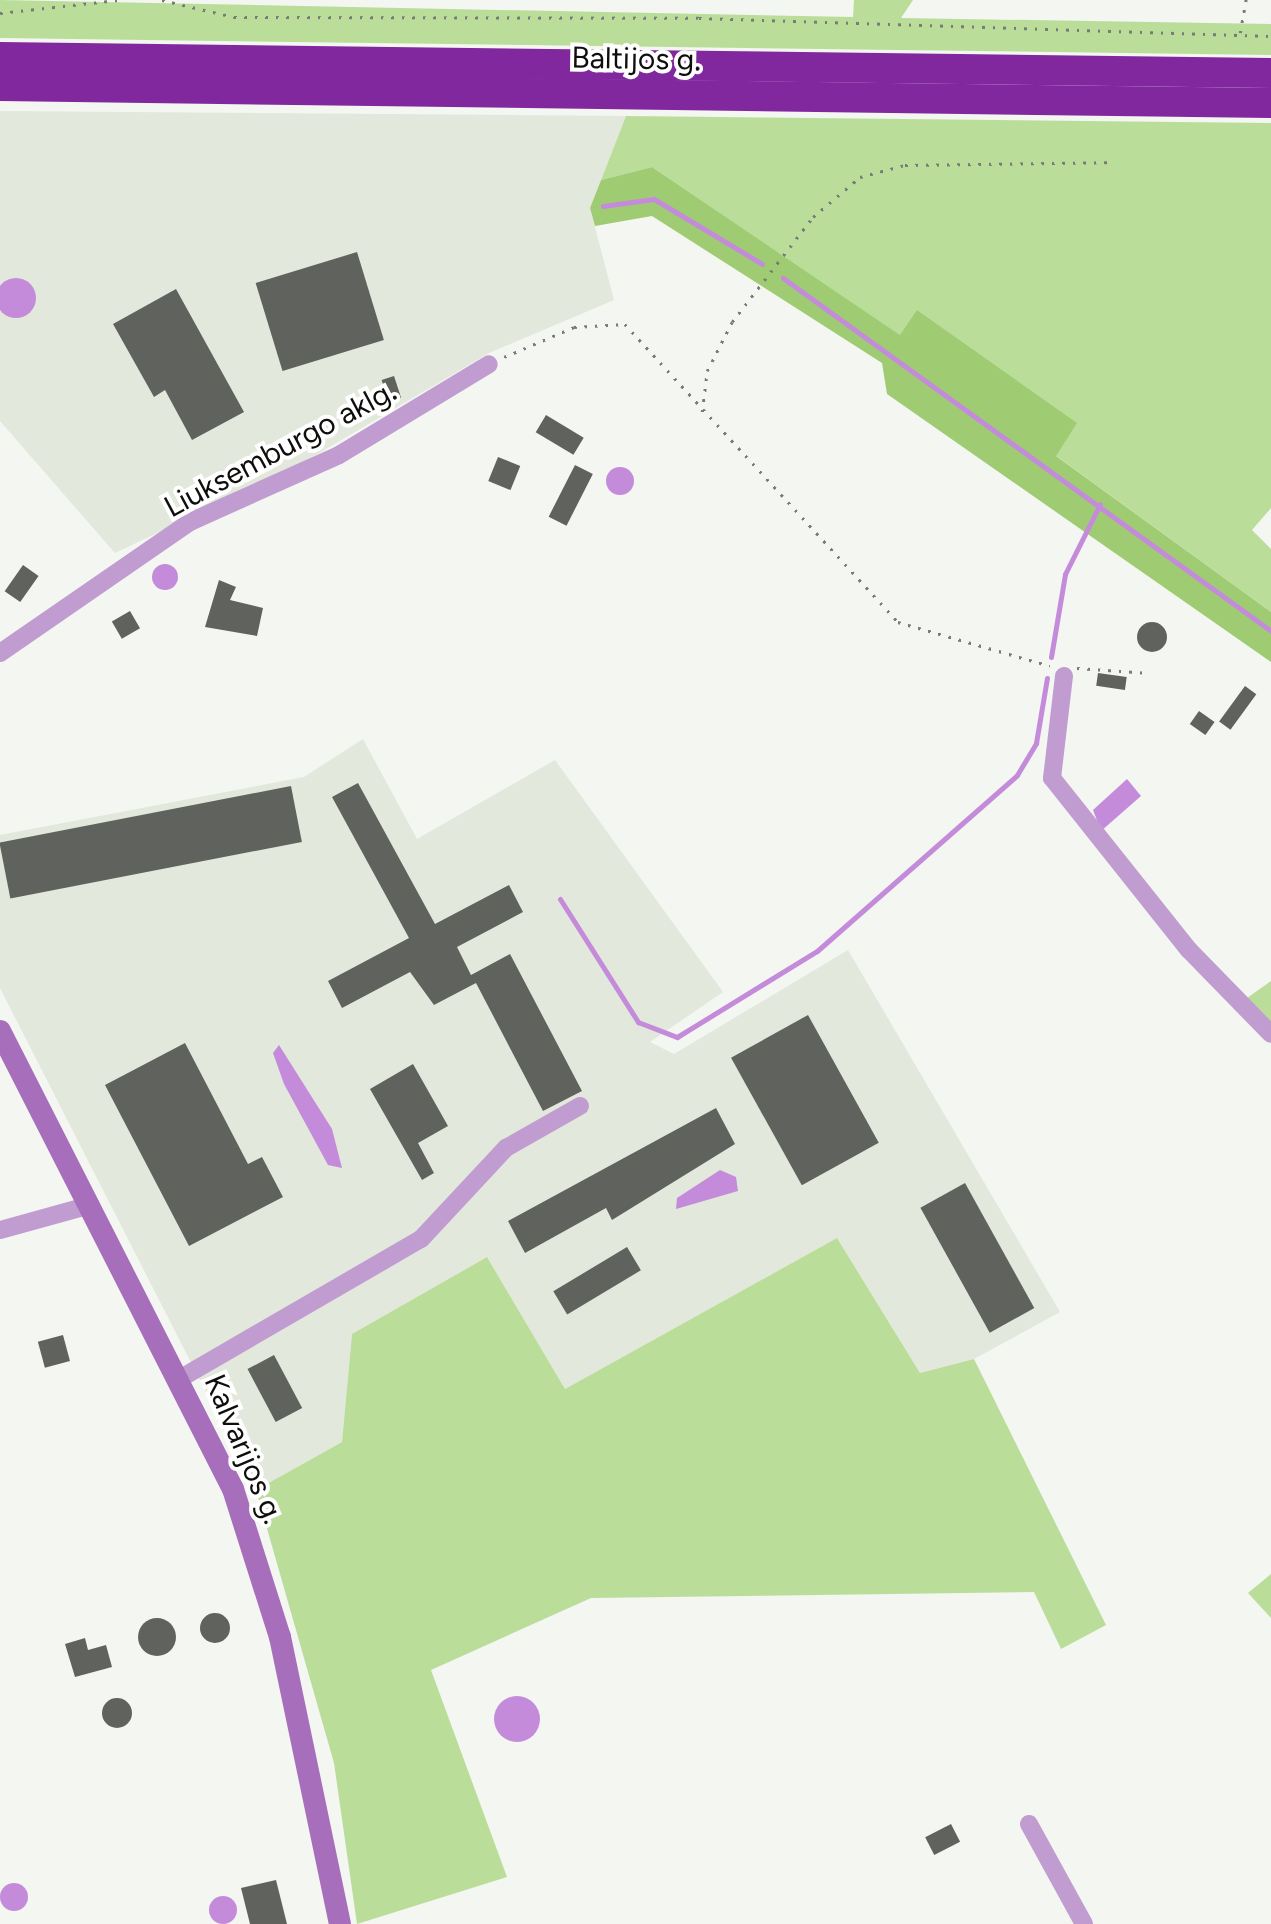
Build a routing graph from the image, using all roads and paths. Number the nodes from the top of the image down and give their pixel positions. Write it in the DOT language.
graph roads {
  1 [pos="118,0"];
  2 [pos="162,0"];
  3 [pos="1246,0"];
  4 [pos="0,13"];
  5 [pos="1239,34"];
  6 [pos="1271,36"];
  7 [pos="0,57"];
  8 [pos="1271,73"];
  9 [pos="0,86"];
  10 [pos="1271,103"];
  11 [pos="1108,162"];
  12 [pos="490,364"];
  13 [pos="702,413"];
  14 [pos="0,652"];
  15 [pos="1150,673"];
  16 [pos="1064,676"];
  17 [pos="0,1032"];
  18 [pos="1271,1034"];
  19 [pos="580,1106"];
  20 [pos="91,1205"];
  21 [pos="0,1230"];
  22 [pos="180,1378"];
  23 [pos="1029,1824"];
  24 [pos="340,1924"];
  25 [pos="1084,1924"];
  1 -- 4 [label="path"];
  2 -- 5 [label="path"];
  3 -- 5 [label="path"];
  5 -- 6 [label="path"];
  7 -- 8 [label="highway, Baltijos g."];
  9 -- 10 [label="highway, Baltijos g."];
  11 -- 13 [label="path"];
  12 -- 13 [label="path"];
  12 -- 14 [label="street, Liuksemburgo aklg."];
  13 -- 16 [label="path"];
  15 -- 16 [label="path"];
  16 -- 18 [label="street"];
  17 -- 20 [label="main road, Kalvarijos g."];
  19 -- 22 [label="street"];
  20 -- 21 [label="street"];
  20 -- 22 [label="main road, Kalvarijos g."];
  22 -- 24 [label="main road, Kalvarijos g."];
  23 -- 25 [label="street"];
}
